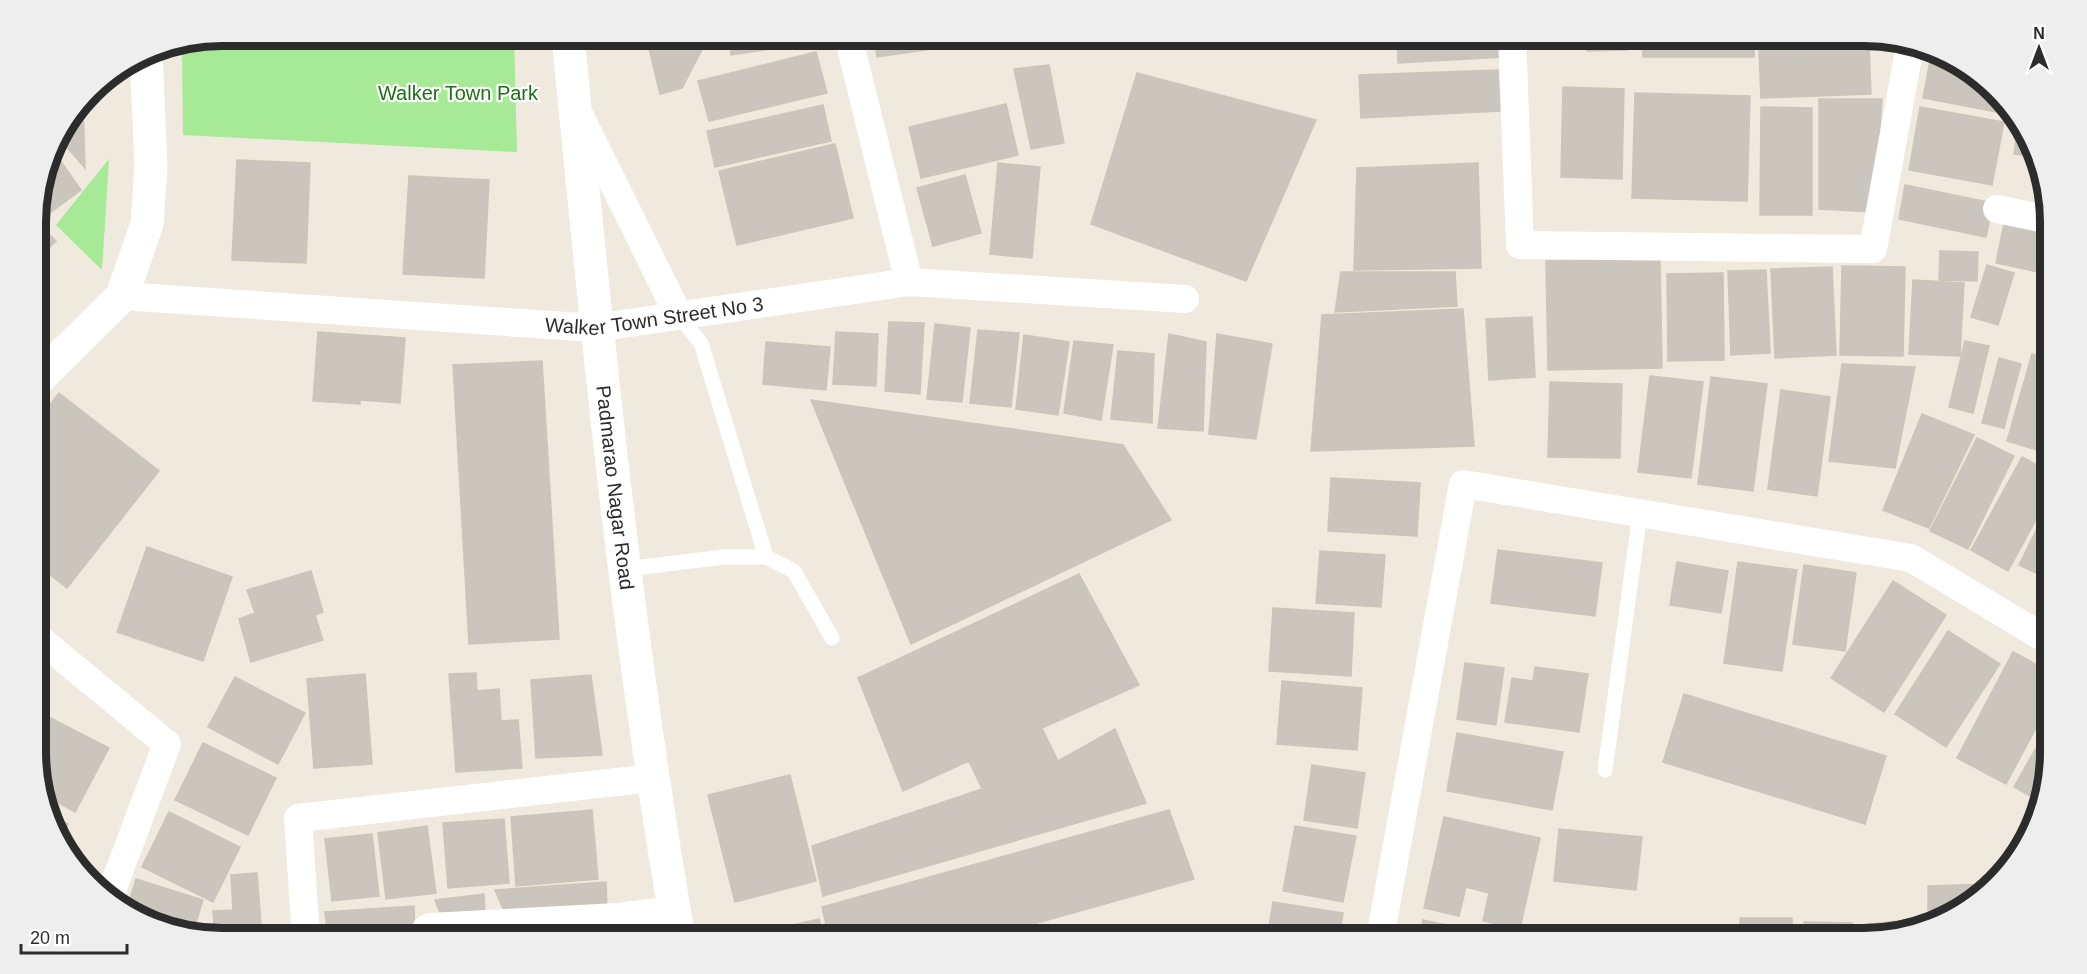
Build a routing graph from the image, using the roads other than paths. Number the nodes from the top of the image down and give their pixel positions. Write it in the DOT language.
graph roads {
  1 [pos="569,47"];
  2 [pos="851,47"];
  3 [pos="1512,47"];
  4 [pos="1909,53"];
  5 [pos="146,64"];
  6 [pos="574,104"];
  7 [pos="1997,209"];
  8 [pos="2040,218"];
  9 [pos="909,282"];
  10 [pos="122,296"];
  11 [pos="1185,298"];
  12 [pos="679,316"];
  13 [pos="596,328"];
  14 [pos="47,370"];
  15 [pos="1640,513"];
  16 [pos="766,556"];
  17 [pos="626,569"];
  18 [pos="2040,635"];
  19 [pos="832,638"];
  20 [pos="47,645"];
  21 [pos="1605,770"];
  22 [pos="652,778"];
  23 [pos="113,889"];
  24 [pos="677,924"];
  25 [pos="1382,927"];
  26 [pos="305,928"];
  27 [pos="428,928"];
  1 -- 6 [label="street, Padmarao Nagar Road"];
  2 -- 9 [label="street"];
  3 -- 4 [label="street"];
  5 -- 10 [label="street"];
  6 -- 12 [label="street"];
  6 -- 13 [label="street, Padmarao Nagar Road"];
  7 -- 8 [label="street"];
  9 -- 11 [label="street, Walker Town Street No 3"];
  9 -- 12 [label="street, Walker Town Street No 3"];
  10 -- 13 [label="street, Walker Town Street No 3"];
  10 -- 14 [label="street"];
  12 -- 13 [label="street, Walker Town Street No 3"];
  12 -- 16 [label="lane"];
  13 -- 17 [label="street, Padmarao Nagar Road"];
  15 -- 18 [label="street"];
  15 -- 21 [label="lane"];
  15 -- 25 [label="street"];
  16 -- 17 [label="lane"];
  16 -- 19 [label="lane"];
  17 -- 22 [label="street, Padmarao Nagar Road"];
  20 -- 23 [label="street"];
  22 -- 24 [label="street, Padmarao Nagar Road"];
  22 -- 26 [label="street"];
  24 -- 27 [label="street"];
}
